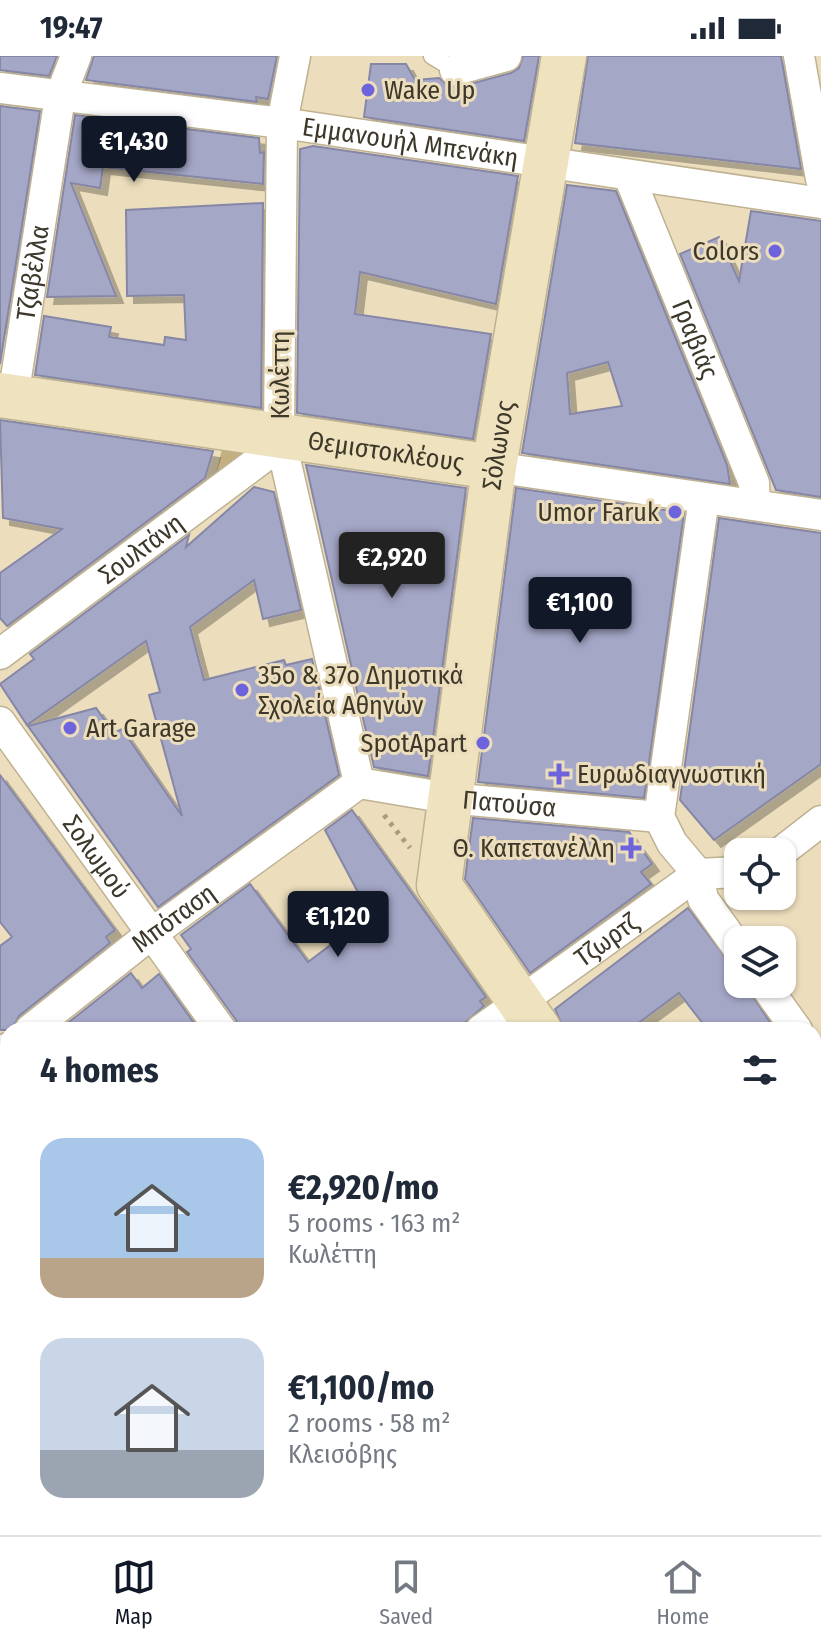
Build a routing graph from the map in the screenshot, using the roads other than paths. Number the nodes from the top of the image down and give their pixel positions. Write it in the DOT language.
graph roads {
  1 [pos="76,56"];
  2 [pos="295,56"];
  3 [pos="506,56"];
  4 [pos="564,56"];
  5 [pos="799,56"];
  6 [pos="443,63"];
  7 [pos="0,88"];
  8 [pos="60,97"];
  9 [pos="282,123"];
  10 [pos="545,164"];
  11 [pos="629,176"];
  12 [pos="821,179"];
  13 [pos="821,203"];
  14 [pos="6,396"];
  15 [pos="280,438"];
  16 [pos="494,467"];
  17 [pos="704,498"];
  18 [pos="755,505"];
  19 [pos="821,515"];
  20 [pos="0,654"];
  21 [pos="0,722"];
  22 [pos="359,783"];
  23 [pos="448,798"];
  24 [pos="659,817"];
  25 [pos="821,821"];
  26 [pos="796,840"];
  27 [pos="724,873"];
  28 [pos="698,874"];
  29 [pos="724,928"];
  30 [pos="151,934"];
  31 [pos="774,998"];
  32 [pos="529,1016"];
  33 [pos="40,1022"];
  34 [pos="215,1022"];
  35 [pos="508,1022"];
  36 [pos="791,1022"];
  1 -- 8 [label="street, Τζαβέλλα"];
  2 -- 9 [label="street, Κωλέττη"];
  3 -- 6 [label="street"];
  4 -- 10 [label="main road, Σόλωνος"];
  5 -- 12 [label="street"];
  7 -- 8 [label="street, Εμμανουήλ Μπενάκη"];
  8 -- 9 [label="street, Εμμανουήλ Μπενάκη"];
  8 -- 14 [label="street, Τζαβέλλα"];
  9 -- 10 [label="street, Εμμανουήλ Μπενάκη"];
  9 -- 15 [label="street, Κωλέττη"];
  10 -- 11 [label="street, Εμμανουήλ Μπενάκη"];
  10 -- 16 [label="main road, Σόλωνος"];
  11 -- 13 [label="street, Εμμανουήλ Μπενάκη"];
  11 -- 18 [label="street, Γραβιάς"];
  14 -- 15 [label="main road, Θεμιστοκλέους"];
  15 -- 16 [label="main road, Θεμιστοκλέους"];
  15 -- 20 [label="street, Σουλτάνη"];
  15 -- 22 [label="street, Κωλέττη"];
  16 -- 17 [label="street, Θεμιστοκλέους"];
  16 -- 23 [label="main road, Σόλωνος"];
  17 -- 18 [label="street, Θεμιστοκλέους"];
  17 -- 24 [label="street"];
  18 -- 19 [label="street, Θεμιστοκλέους"];
  21 -- 30 [label="street, Σολωμού"];
  22 -- 23 [label="street, Πατούσα"];
  22 -- 30 [label="street, Μπόταση"];
  23 -- 24 [label="street, Πατούσα"];
  23 -- 32 [label="main road, Σόλωνος"];
  24 -- 28 [label="street"];
  25 -- 26 [label="street"];
  27 -- 28 [label="street"];
  28 -- 29 [label="street"];
  28 -- 32 [label="street, Τζωρτζ"];
  30 -- 33 [label="street, Μπόταση"];
  30 -- 34 [label="street, Σολωμού"];
  31 -- 36 [label="street"];
  32 -- 35 [label="street, Τζωρτζ"];
}
